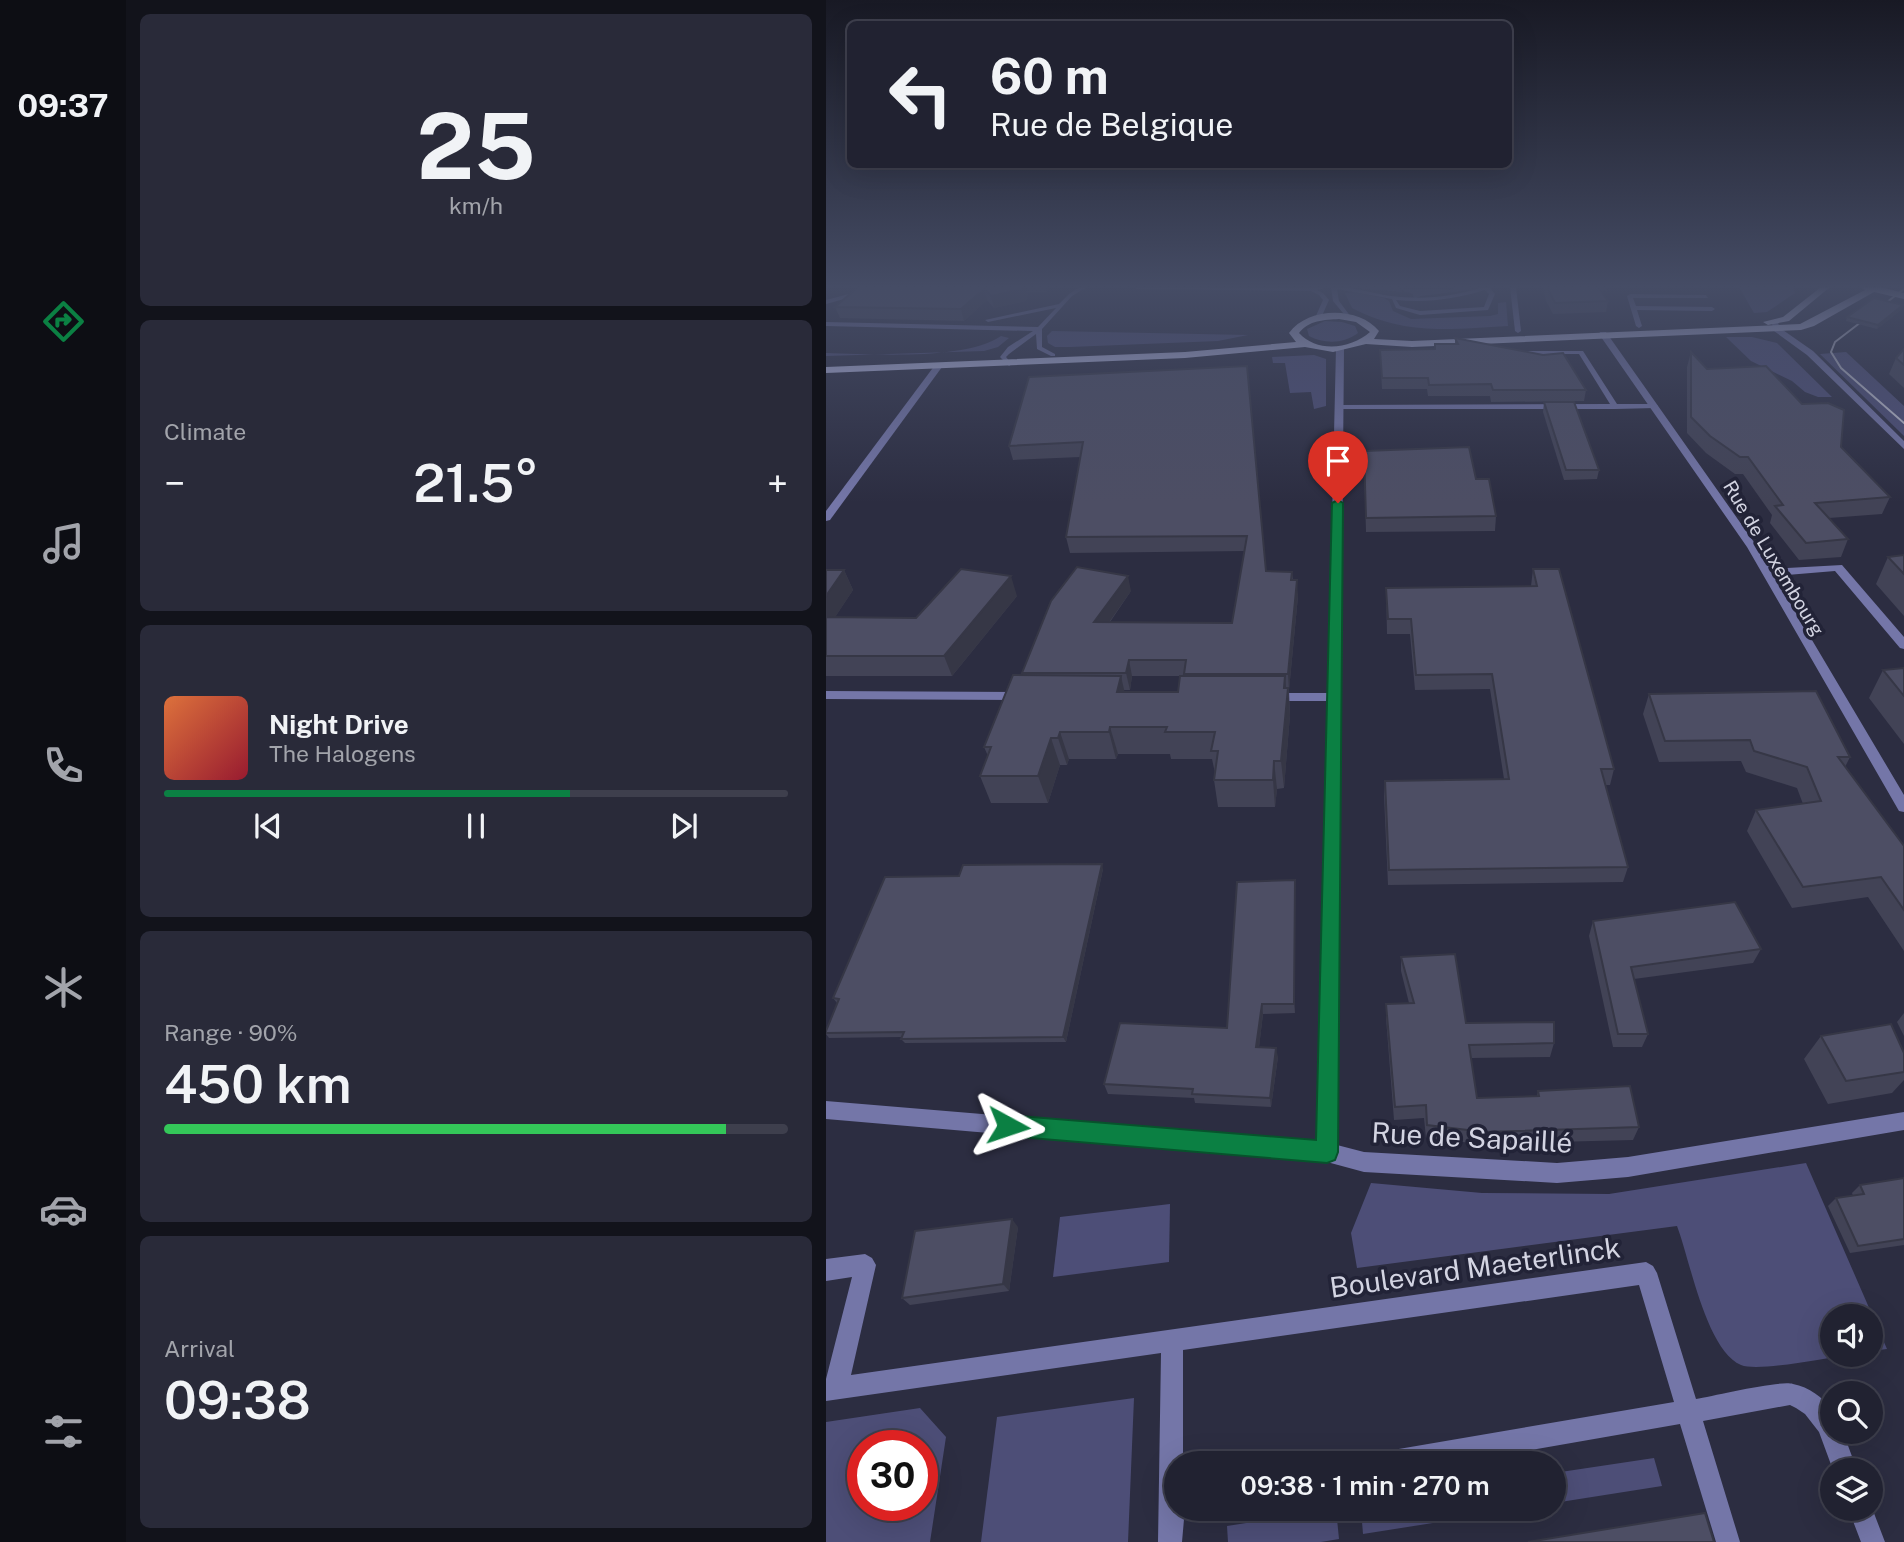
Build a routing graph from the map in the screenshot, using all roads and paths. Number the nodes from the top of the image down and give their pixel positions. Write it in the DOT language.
graph roads {
  1 [pos="1016,359"];
  2 [pos="1034,359"];
  3 [pos="1340,359"];
  4 [pos="1586,359"];
  5 [pos="1622,359"];
  6 [pos="1816,359"];
  7 [pos="1006,360"];
  8 [pos="826,362"];
  9 [pos="938,367"];
  10 [pos="826,370"];
  11 [pos="1655,406"];
  12 [pos="1339,407"];
  13 [pos="1615,407"];
  14 [pos="1904,446"];
  15 [pos="826,518"];
  16 [pos="1767,573"];
  17 [pos="1904,645"];
  18 [pos="826,695"];
  19 [pos="1040,696"];
  20 [pos="1261,697"];
  21 [pos="1334,697"];
  22 [pos="1904,807"];
  23 [pos="826,1110"];
  24 [pos="1904,1121"];
  25 [pos="1327,1152"];
  26 [pos="826,1270"];
  27 [pos="1172,1341"];
  28 [pos="831,1389"];
  29 [pos="1687,1410"];
  30 [pos="1173,1451"];
  31 [pos="1455,1451"];
  32 [pos="1840,1458"];
  33 [pos="1172,1521"];
  34 [pos="1865,1521"];
  35 [pos="1170,1542"];
  36 [pos="1728,1542"];
  37 [pos="1873,1542"];
  1 -- 7 [label="main road"];
  2 -- 7 [label="main road"];
  3 -- 12 [label="street"];
  4 -- 13 [label="lane"];
  5 -- 11 [label="street, Rue de Luxembourg"];
  6 -- 14 [label="street"];
  7 -- 8 [label="main road"];
  7 -- 9 [label="main road"];
  9 -- 10 [label="main road"];
  9 -- 15 [label="street"];
  11 -- 13 [label="lane"];
  11 -- 16 [label="street, Rue de Luxembourg"];
  12 -- 13 [label="lane"];
  12 -- 21 [label="street"];
  16 -- 17 [label="street"];
  16 -- 22 [label="street, Rue de Luxembourg"];
  18 -- 19 [label="street"];
  20 -- 21 [label="street"];
  21 -- 25 [label="street"];
  23 -- 25 [label="street, Rue de Sapaillé"];
  24 -- 25 [label="street, Rue de Sapaillé"];
  26 -- 28 [label="street, Boulevard Maeterlinck"];
  27 -- 28 [label="street, Boulevard Maeterlinck"];
  27 -- 29 [label="street, Boulevard Maeterlinck"];
  27 -- 30 [label="street"];
  29 -- 31 [label="street"];
  29 -- 32 [label="street"];
  29 -- 36 [label="street, Boulevard Maeterlinck"];
  33 -- 35 [label="street"];
  34 -- 37 [label="street"];
}
